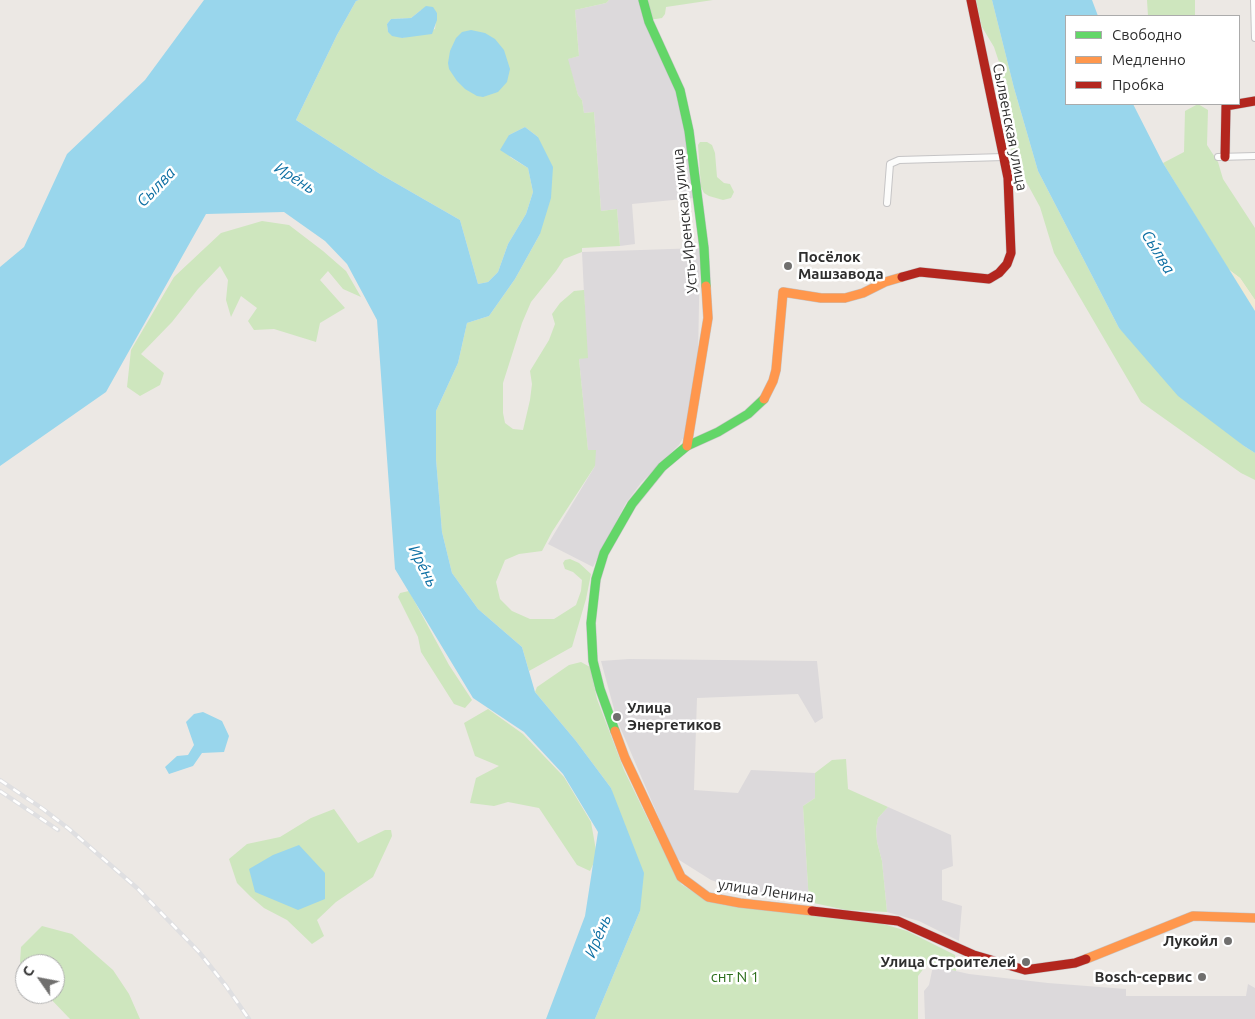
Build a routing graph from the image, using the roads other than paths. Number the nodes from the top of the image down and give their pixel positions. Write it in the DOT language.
graph roads {
  1 [pos="643,0"];
  2 [pos="971,0"];
  3 [pos="1254,0"];
  4 [pos="1255,38"];
  5 [pos="1255,101"];
  6 [pos="1240,104"];
  7 [pos="1232,105"];
  8 [pos="1255,156"];
  9 [pos="1004,157"];
  10 [pos="1221,157"];
  11 [pos="887,203"];
  12 [pos="687,446"];
  13 [pos="1255,918"];
  1 -- 12 [label="street, Усть-Иренская улица"];
  2 -- 9 [label="street, Сылвенская улица"];
  3 -- 4 [label="street"];
  5 -- 6 [label="street"];
  7 -- 10 [label="street"];
  8 -- 10 [label="street"];
  9 -- 11 [label="street"];
  9 -- 12 [label="street, Сылвенская улица"];
  12 -- 13 [label="street, улица Ленина"];
}
